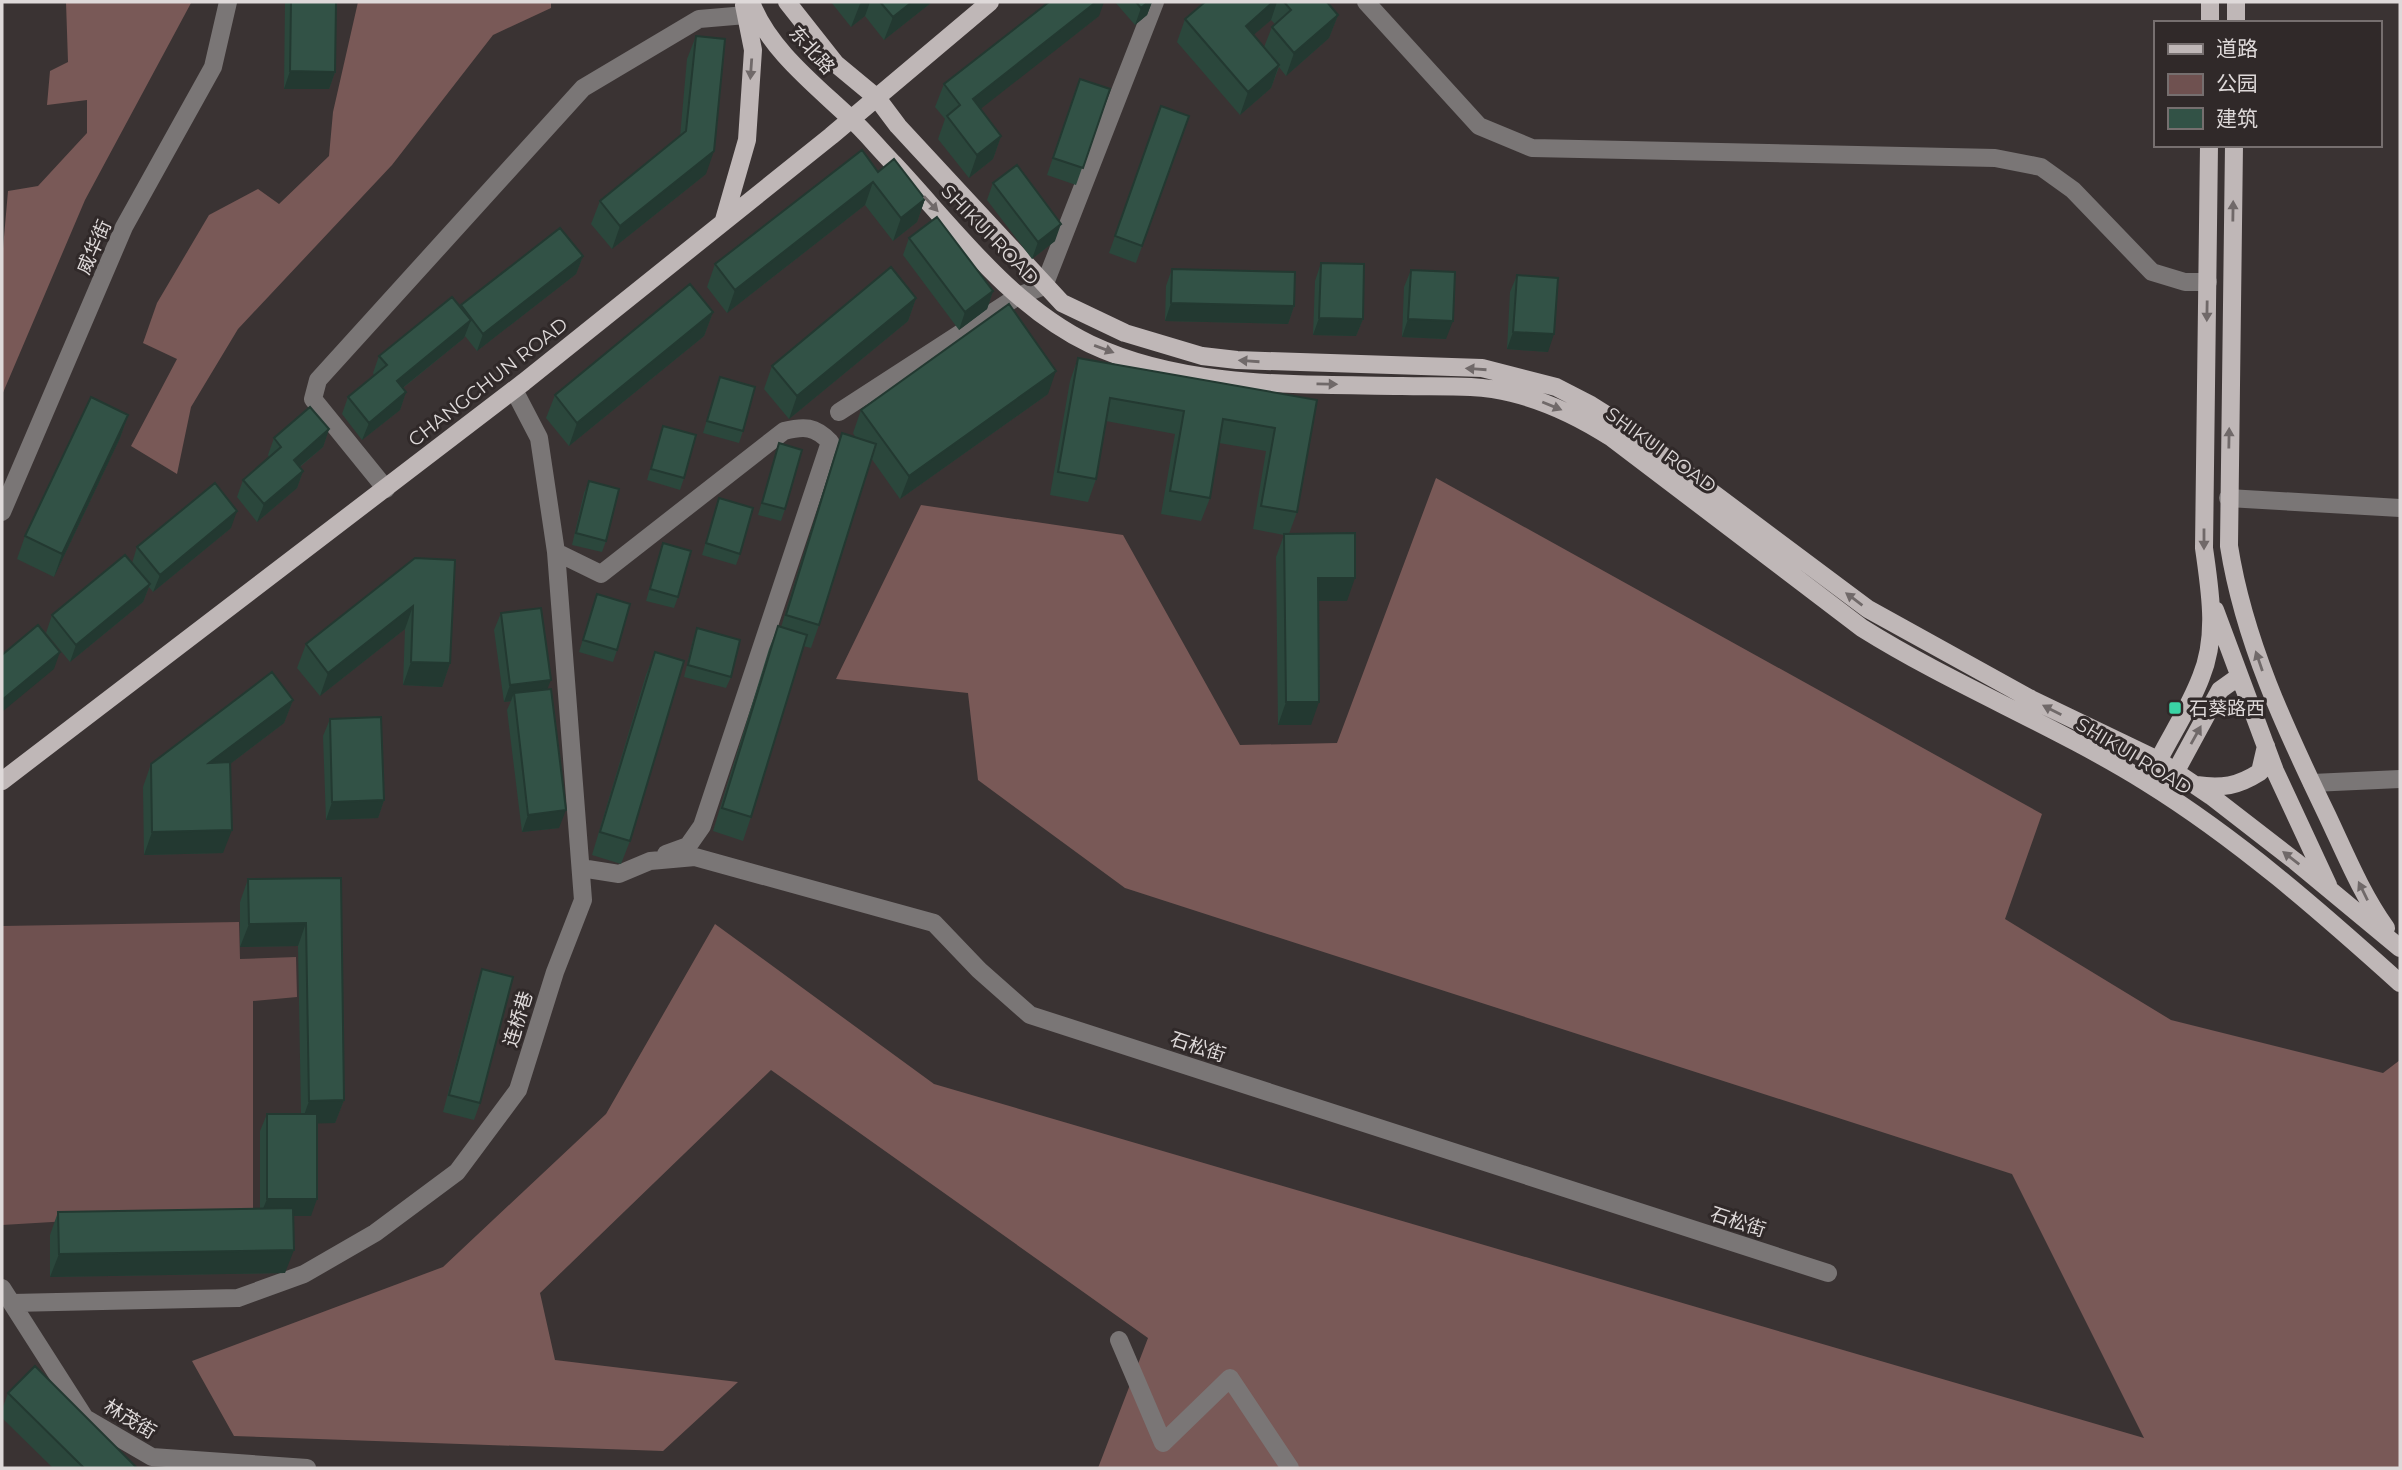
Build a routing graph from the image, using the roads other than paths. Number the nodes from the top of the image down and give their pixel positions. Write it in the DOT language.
graph roads {
  1 [pos="228,2"];
  2 [pos="787,2"];
  3 [pos="989,2"];
  4 [pos="1155,2"];
  5 [pos="1366,2"];
  6 [pos="2210,2"];
  7 [pos="2236,2"];
  8 [pos="747,6"];
  9 [pos="2210,21"];
  10 [pos="2236,21"];
  11 [pos="877,98"];
  12 [pos="851,118"];
  13 [pos="2209,147"];
  14 [pos="2234,147"];
  15 [pos="724,220"];
  16 [pos="2208,282"];
  17 [pos="1044,286"];
  18 [pos="1018,296"];
  19 [pos="514,390"];
  20 [pos="839,412"];
  21 [pos="386,489"];
  22 [pos="2228,498"];
  23 [pos="2400,508"];
  24 [pos="2,512"];
  25 [pos="556,552"];
  26 [pos="2212,600"];
  27 [pos="2242,684"];
  28 [pos="2266,746"];
  29 [pos="2158,760"];
  30 [pos="2176,772"];
  31 [pos="2400,779"];
  32 [pos="2,780"];
  33 [pos="2147,783"];
  34 [pos="2312,783"];
  35 [pos="2194,785"];
  36 [pos="2163,794"];
  37 [pos="650,861"];
  38 [pos="580,868"];
  39 [pos="2331,891"];
  40 [pos="2400,948"];
  41 [pos="2367,953"];
  42 [pos="2400,983"];
  43 [pos="1828,1273"];
  44 [pos="7,1296"];
  45 [pos="1119,1340"];
  46 [pos="307,1468"];
  47 [pos="1290,1468"];
  1 -- 24 [label="street, 威华街"];
  2 -- 11 [label="main road, 东北路"];
  3 -- 11 [label="main road, CHANGCHUN ROAD"];
  4 -- 17 [label="street"];
  5 -- 16 [label="street"];
  6 -- 9 [label="main road"];
  7 -- 10 [label="main road"];
  8 -- 12 [label="main road, 东北路"];
  8 -- 15 [label="main road, one-way"];
  8 -- 21 [label="street"];
  11 -- 12 [label="main road, CHANGCHUN ROAD"];
  11 -- 17 [label="main road, SHIKUI ROAD"];
  12 -- 15 [label="main road, CHANGCHUN ROAD"];
  12 -- 18 [label="main road, SHIKUI ROAD, one-way"];
  13 -- 16 [label="main road"];
  22 -- 14 [label="main road, one-way"];
  15 -- 19 [label="main road, CHANGCHUN ROAD"];
  16 -- 26 [label="main road, one-way"];
  17 -- 18 [label="street"];
  29 -- 17 [label="main road, SHIKUI ROAD, one-way"];
  18 -- 20 [label="street"];
  18 -- 33 [label="main road, SHIKUI ROAD, one-way"];
  19 -- 21 [label="main road, CHANGCHUN ROAD"];
  19 -- 25 [label="street, 连桥巷"];
  21 -- 32 [label="main road, CHANGCHUN ROAD"];
  22 -- 23 [label="street"];
  34 -- 22 [label="main road, one-way"];
  25 -- 37 [label="street"];
  25 -- 38 [label="street, 连桥巷"];
  26 -- 27 [label="main road"];
  26 -- 29 [label="main road"];
  27 -- 28 [label="main road"];
  30 -- 27 [label="main road, one-way"];
  28 -- 35 [label="main road"];
  28 -- 39 [label="main road"];
  29 -- 30 [label="main road, SHIKUI ROAD"];
  29 -- 33 [label="main road"];
  30 -- 35 [label="main road, SHIKUI ROAD"];
  30 -- 36 [label="main road"];
  31 -- 34 [label="street"];
  33 -- 36 [label="main road, SHIKUI ROAD"];
  40 -- 34 [label="main road, one-way"];
  39 -- 35 [label="main road, SHIKUI ROAD, one-way"];
  36 -- 41 [label="main road, SHIKUI ROAD"];
  37 -- 38 [label="street, 石松街"];
  37 -- 43 [label="street, 石松街"];
  38 -- 44 [label="street, 连桥巷"];
  39 -- 40 [label="main road, SHIKUI ROAD"];
  39 -- 41 [label="main road"];
  41 -- 42 [label="main road, SHIKUI ROAD"];
  44 -- 46 [label="street, 林茂街"];
  45 -- 47 [label="street"];
}
